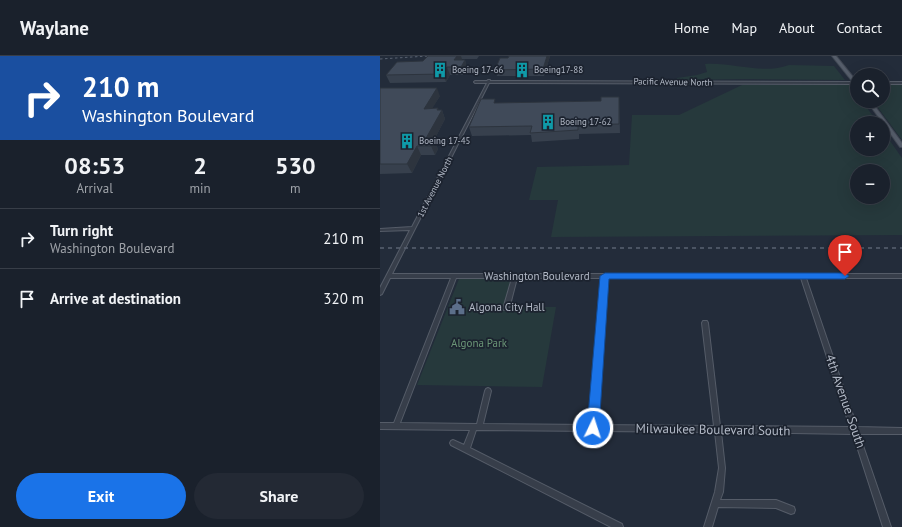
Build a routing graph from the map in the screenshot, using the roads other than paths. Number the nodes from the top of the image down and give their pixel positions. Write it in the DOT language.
graph roads {
  1 [pos="834,56"];
  2 [pos="850,75"];
  3 [pos="489,81"];
  4 [pos="475,82"];
  5 [pos="890,83"];
  6 [pos="902,83"];
  7 [pos="850,84"];
  8 [pos="874,108"];
  9 [pos="902,146"];
  10 [pos="414,228"];
  11 [pos="380,230"];
  12 [pos="389,276"];
  13 [pos="454,276"];
  14 [pos="515,276"];
  15 [pos="605,276"];
  16 [pos="803,276"];
  17 [pos="902,276"];
  18 [pos="380,293"];
  19 [pos="506,309"];
  20 [pos="705,323"];
  21 [pos="488,391"];
  22 [pos="380,426"];
  23 [pos="396,426"];
  24 [pos="476,427"];
  25 [pos="593,428"];
  26 [pos="718,429"];
  27 [pos="856,430"];
  28 [pos="902,431"];
  29 [pos="453,443"];
  30 [pos="466,450"];
  31 [pos="716,503"];
  32 [pos="791,510"];
  33 [pos="619,527"];
  34 [pos="708,527"];
  35 [pos="887,527"];
  1 -- 2 [label="main road"];
  3 -- 4 [label="street, Pacific Avenue North"];
  3 -- 7 [label="street, Pacific Avenue North"];
  3 -- 10 [label="street, 1st Avenue North"];
  5 -- 6 [label="street"];
  8 -- 9 [label="main road"];
  10 -- 11 [label="street"];
  10 -- 12 [label="street, 1st Avenue North"];
  12 -- 13 [label="street, Washington Boulevard"];
  12 -- 18 [label="street, 1st Avenue North"];
  13 -- 14 [label="street, Washington Boulevard"];
  13 -- 23 [label="street"];
  14 -- 15 [label="street, Washington Boulevard"];
  14 -- 19 [label="street"];
  15 -- 16 [label="street, Washington Boulevard"];
  15 -- 25 [label="street"];
  16 -- 17 [label="street, Washington Boulevard"];
  16 -- 27 [label="street, 4th Avenue South"];
  20 -- 26 [label="street"];
  21 -- 24 [label="street"];
  22 -- 23 [label="street, Milwaukee Boulevard South"];
  23 -- 24 [label="street, Milwaukee Boulevard South"];
  24 -- 25 [label="street, Milwaukee Boulevard South"];
  24 -- 30 [label="street"];
  25 -- 26 [label="street, Milwaukee Boulevard South"];
  26 -- 27 [label="street, Milwaukee Boulevard South"];
  26 -- 31 [label="street"];
  27 -- 28 [label="street, Milwaukee Boulevard South"];
  27 -- 35 [label="street, 4th Avenue South"];
  29 -- 30 [label="street"];
  30 -- 33 [label="street"];
  31 -- 32 [label="street"];
  31 -- 34 [label="street"];
}
